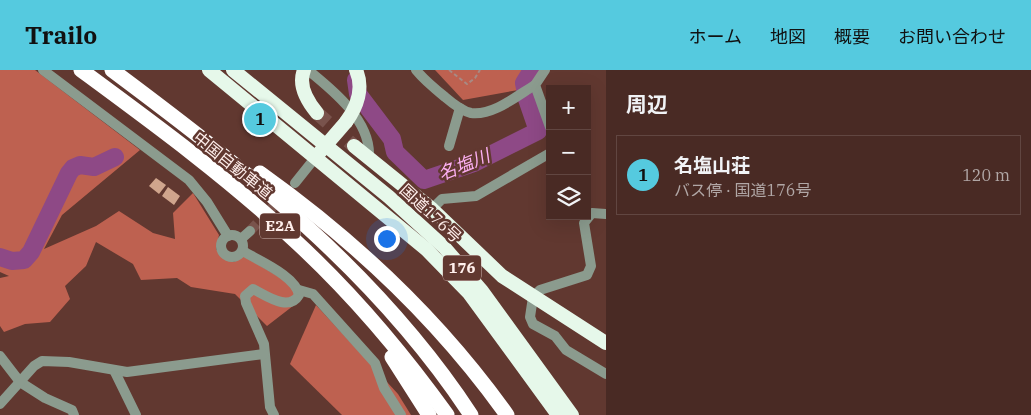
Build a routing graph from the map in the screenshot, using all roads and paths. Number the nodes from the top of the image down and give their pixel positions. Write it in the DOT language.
graph roads {
  1 [pos="43,70"];
  2 [pos="81,70"];
  3 [pos="112,70"];
  4 [pos="209,70"];
  5 [pos="233,70"];
  6 [pos="356,70"];
  7 [pos="416,70"];
  8 [pos="449,70"];
  9 [pos="480,70"];
  10 [pos="545,70"];
  11 [pos="305,72"];
  12 [pos="535,86"];
  13 [pos="143,93"];
  14 [pos="460,108"];
  15 [pos="317,113"];
  16 [pos="546,117"];
  17 [pos="326,146"];
  18 [pos="354,146"];
  19 [pos="449,146"];
  20 [pos="546,155"];
  21 [pos="369,157"];
  22 [pos="315,158"];
  23 [pos="295,183"];
  24 [pos="432,209"];
  25 [pos="606,214"];
  26 [pos="250,230"];
  27 [pos="228,236"];
  28 [pos="241,239"];
  29 [pos="243,251"];
  30 [pos="337,282"];
  31 [pos="299,290"];
  32 [pos="533,297"];
  33 [pos="606,343"];
  34 [pos="264,354"];
  35 [pos="0,356"];
  36 [pos="114,370"];
  37 [pos="606,374"];
  38 [pos="20,382"];
  39 [pos="0,404"];
  40 [pos="272,413"];
  41 [pos="74,415"];
  42 [pos="136,415"];
  43 [pos="260,415"];
  44 [pos="401,415"];
  45 [pos="429,415"];
  46 [pos="446,415"];
  47 [pos="471,415"];
  48 [pos="507,415"];
  49 [pos="558,415"];
  50 [pos="572,415"];
  1 -- 27 [label="street"];
  2 -- 30 [label="highway, 中国自動車道 / E2A"];
  3 -- 13 [label="highway, 中国自動車道 / E2A"];
  4 -- 22 [label="highway, 国道176号 / 176"];
  5 -- 17 [label="highway, 国道176号 / 176"];
  6 -- 17 [label="highway, bridge"];
  7 -- 14 [label="street"];
  8 -- 9 [label="path"];
  10 -- 12 [label="street"];
  11 -- 15 [label="highway"];
  11 -- 21 [label="street"];
  12 -- 14 [label="street"];
  12 -- 16 [label="street"];
  13 -- 47 [label="highway, 中国自動車道 / E2A"];
  13 -- 48 [label="highway"];
  14 -- 19 [label="street"];
  17 -- 22 [label="highway"];
  17 -- 50 [label="highway, 国道176号 / 176"];
  18 -- 21 [label="highway, 国道176号 / 176"];
  20 -- 24 [label="street"];
  21 -- 24 [label="highway, 国道176号 / 176"];
  22 -- 23 [label="street"];
  22 -- 49 [label="highway, 国道176号 / 176"];
  24 -- 32 [label="highway, 国道176号 / 176"];
  25 -- 32 [label="street"];
  26 -- 28 [label="street"];
  27 -- 28 [label="street"];
  27 -- 29 [label="street"];
  28 -- 29 [label="street"];
  29 -- 31 [label="street"];
  30 -- 45 [label="highway"];
  30 -- 46 [label="highway, 中国自動車道 / E2A"];
  31 -- 34 [label="street"];
  31 -- 44 [label="street"];
  32 -- 33 [label="highway, 国道176号 / 176"];
  32 -- 37 [label="street"];
  34 -- 36 [label="street"];
  34 -- 40 [label="street"];
  35 -- 38 [label="street"];
  36 -- 38 [label="street"];
  36 -- 42 [label="street"];
  38 -- 39 [label="street"];
  38 -- 41 [label="street"];
  40 -- 43 [label="street"];
}
